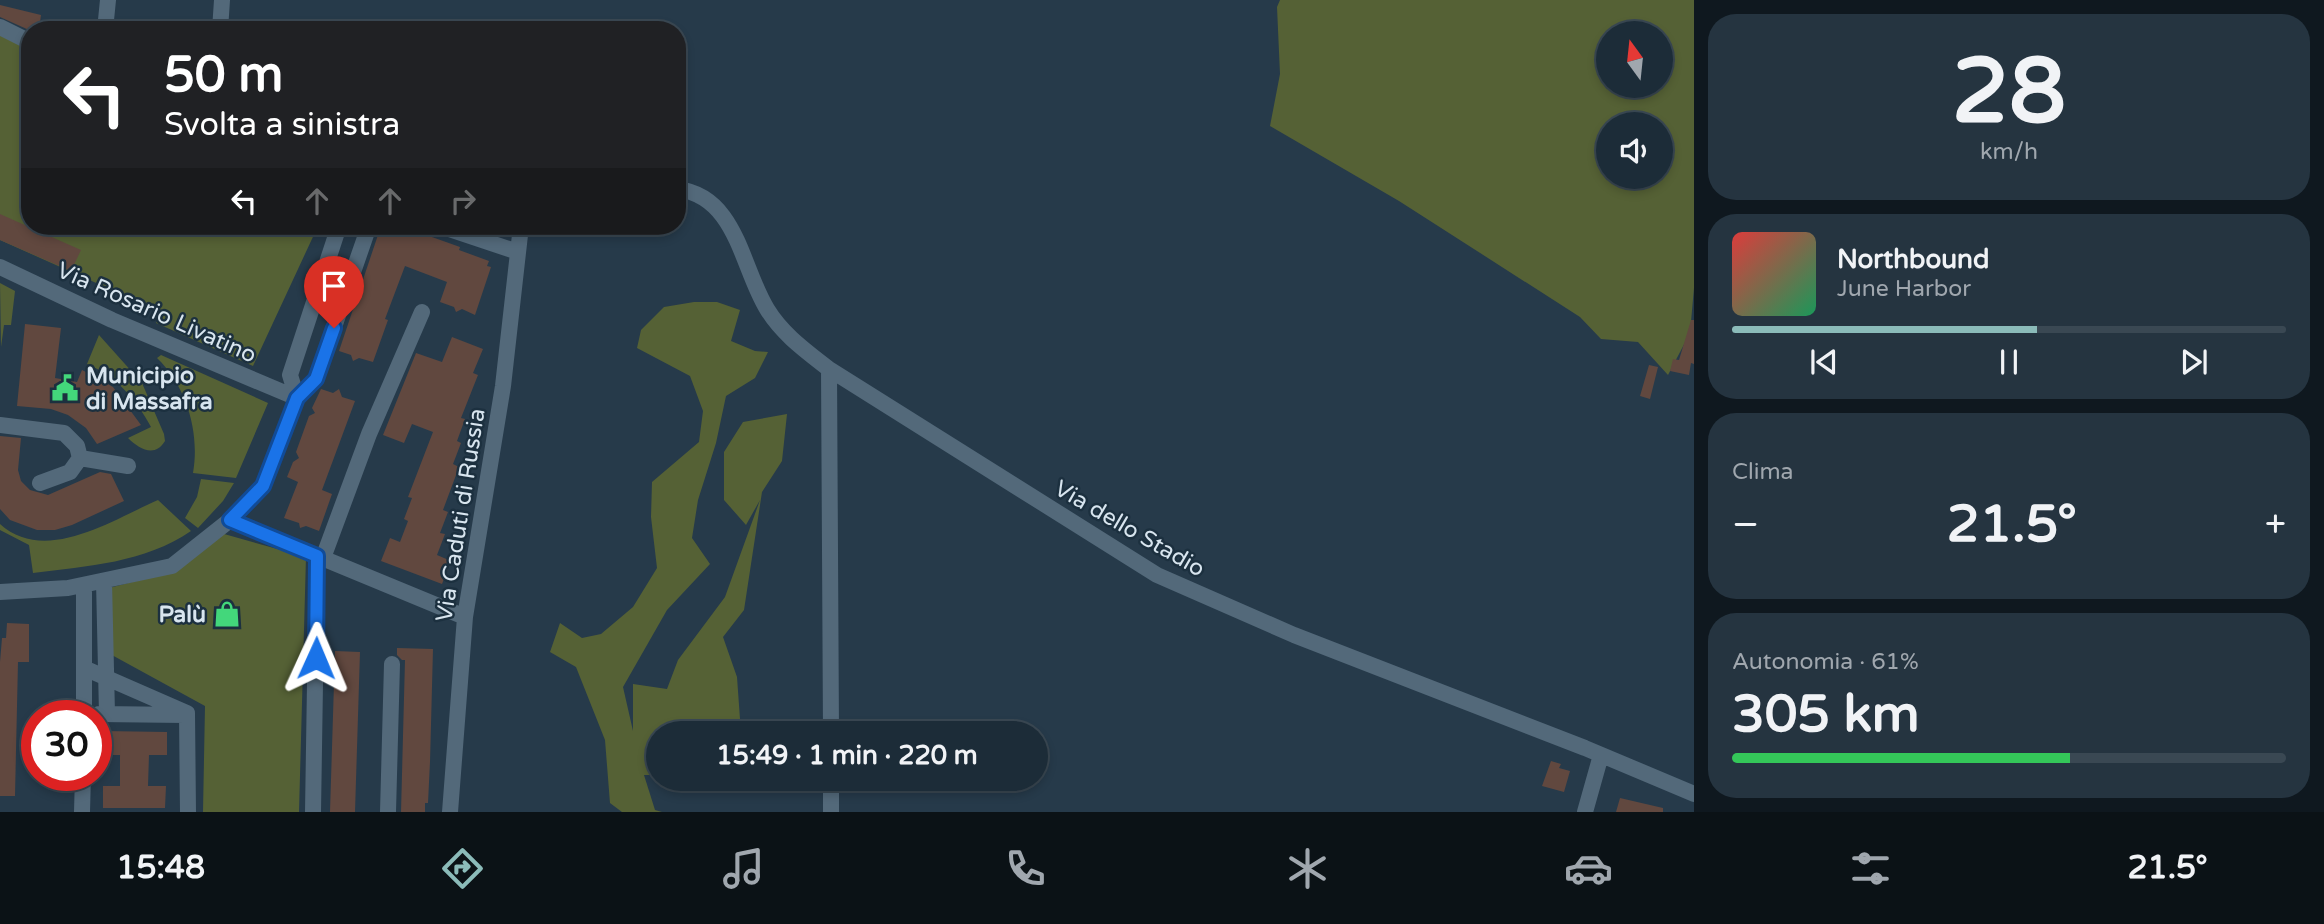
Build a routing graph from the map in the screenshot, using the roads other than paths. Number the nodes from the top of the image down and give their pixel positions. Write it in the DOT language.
graph roads {
  1 [pos="108,0"];
  2 [pos="222,0"];
  3 [pos="106,21"];
  4 [pos="221,21"];
  5 [pos="0,27"];
  6 [pos="21,38"];
  7 [pos="686,192"];
  8 [pos="336,235"];
  9 [pos="366,235"];
  10 [pos="468,235"];
  11 [pos="520,235"];
  12 [pos="518,251"];
  13 [pos="0,267"];
  14 [pos="422,312"];
  15 [pos="829,369"];
  16 [pos="297,398"];
  17 [pos="0,425"];
  18 [pos="79,458"];
  19 [pos="128,466"];
  20 [pos="40,483"];
  21 [pos="230,520"];
  22 [pos="320,557"];
  23 [pos="103,581"];
  24 [pos="84,585"];
  25 [pos="0,592"];
  26 [pos="465,617"];
  27 [pos="392,664"];
  28 [pos="84,668"];
  29 [pos="107,678"];
  30 [pos="84,700"];
  31 [pos="107,700"];
  32 [pos="112,714"];
  33 [pos="187,715"];
  34 [pos="831,721"];
  35 [pos="1601,755"];
  36 [pos="83,791"];
  37 [pos="831,791"];
  38 [pos="1694,794"];
  39 [pos="82,812"];
  40 [pos="188,812"];
  41 [pos="313,812"];
  42 [pos="388,812"];
  43 [pos="450,812"];
  44 [pos="831,812"];
  45 [pos="1586,812"];
  1 -- 3 [label="street"];
  2 -- 4 [label="street"];
  5 -- 6 [label="street"];
  7 -- 15 [label="street, Via dello Stadio"];
  8 -- 16 [label="street"];
  9 -- 16 [label="street"];
  10 -- 12 [label="street"];
  11 -- 12 [label="street, Via Caduti di Russia"];
  12 -- 26 [label="street, Via Caduti di Russia"];
  13 -- 16 [label="street, Via Rosario Livatino"];
  14 -- 22 [label="street"];
  15 -- 34 [label="street"];
  15 -- 35 [label="street, Via dello Stadio"];
  16 -- 21 [label="street"];
  17 -- 18 [label="street"];
  18 -- 19 [label="street"];
  18 -- 20 [label="street"];
  21 -- 22 [label="street"];
  21 -- 23 [label="street"];
  22 -- 26 [label="street"];
  22 -- 41 [label="street"];
  23 -- 24 [label="street"];
  23 -- 29 [label="street"];
  24 -- 25 [label="street"];
  24 -- 28 [label="street"];
  26 -- 43 [label="street, Via Caduti di Russia"];
  27 -- 42 [label="street"];
  28 -- 29 [label="street"];
  28 -- 30 [label="street"];
  29 -- 31 [label="street"];
  29 -- 33 [label="street"];
  32 -- 33 [label="street"];
  33 -- 40 [label="street"];
  35 -- 38 [label="street, Via dello Stadio"];
  35 -- 45 [label="street"];
  36 -- 39 [label="street"];
  37 -- 44 [label="street"];
}
